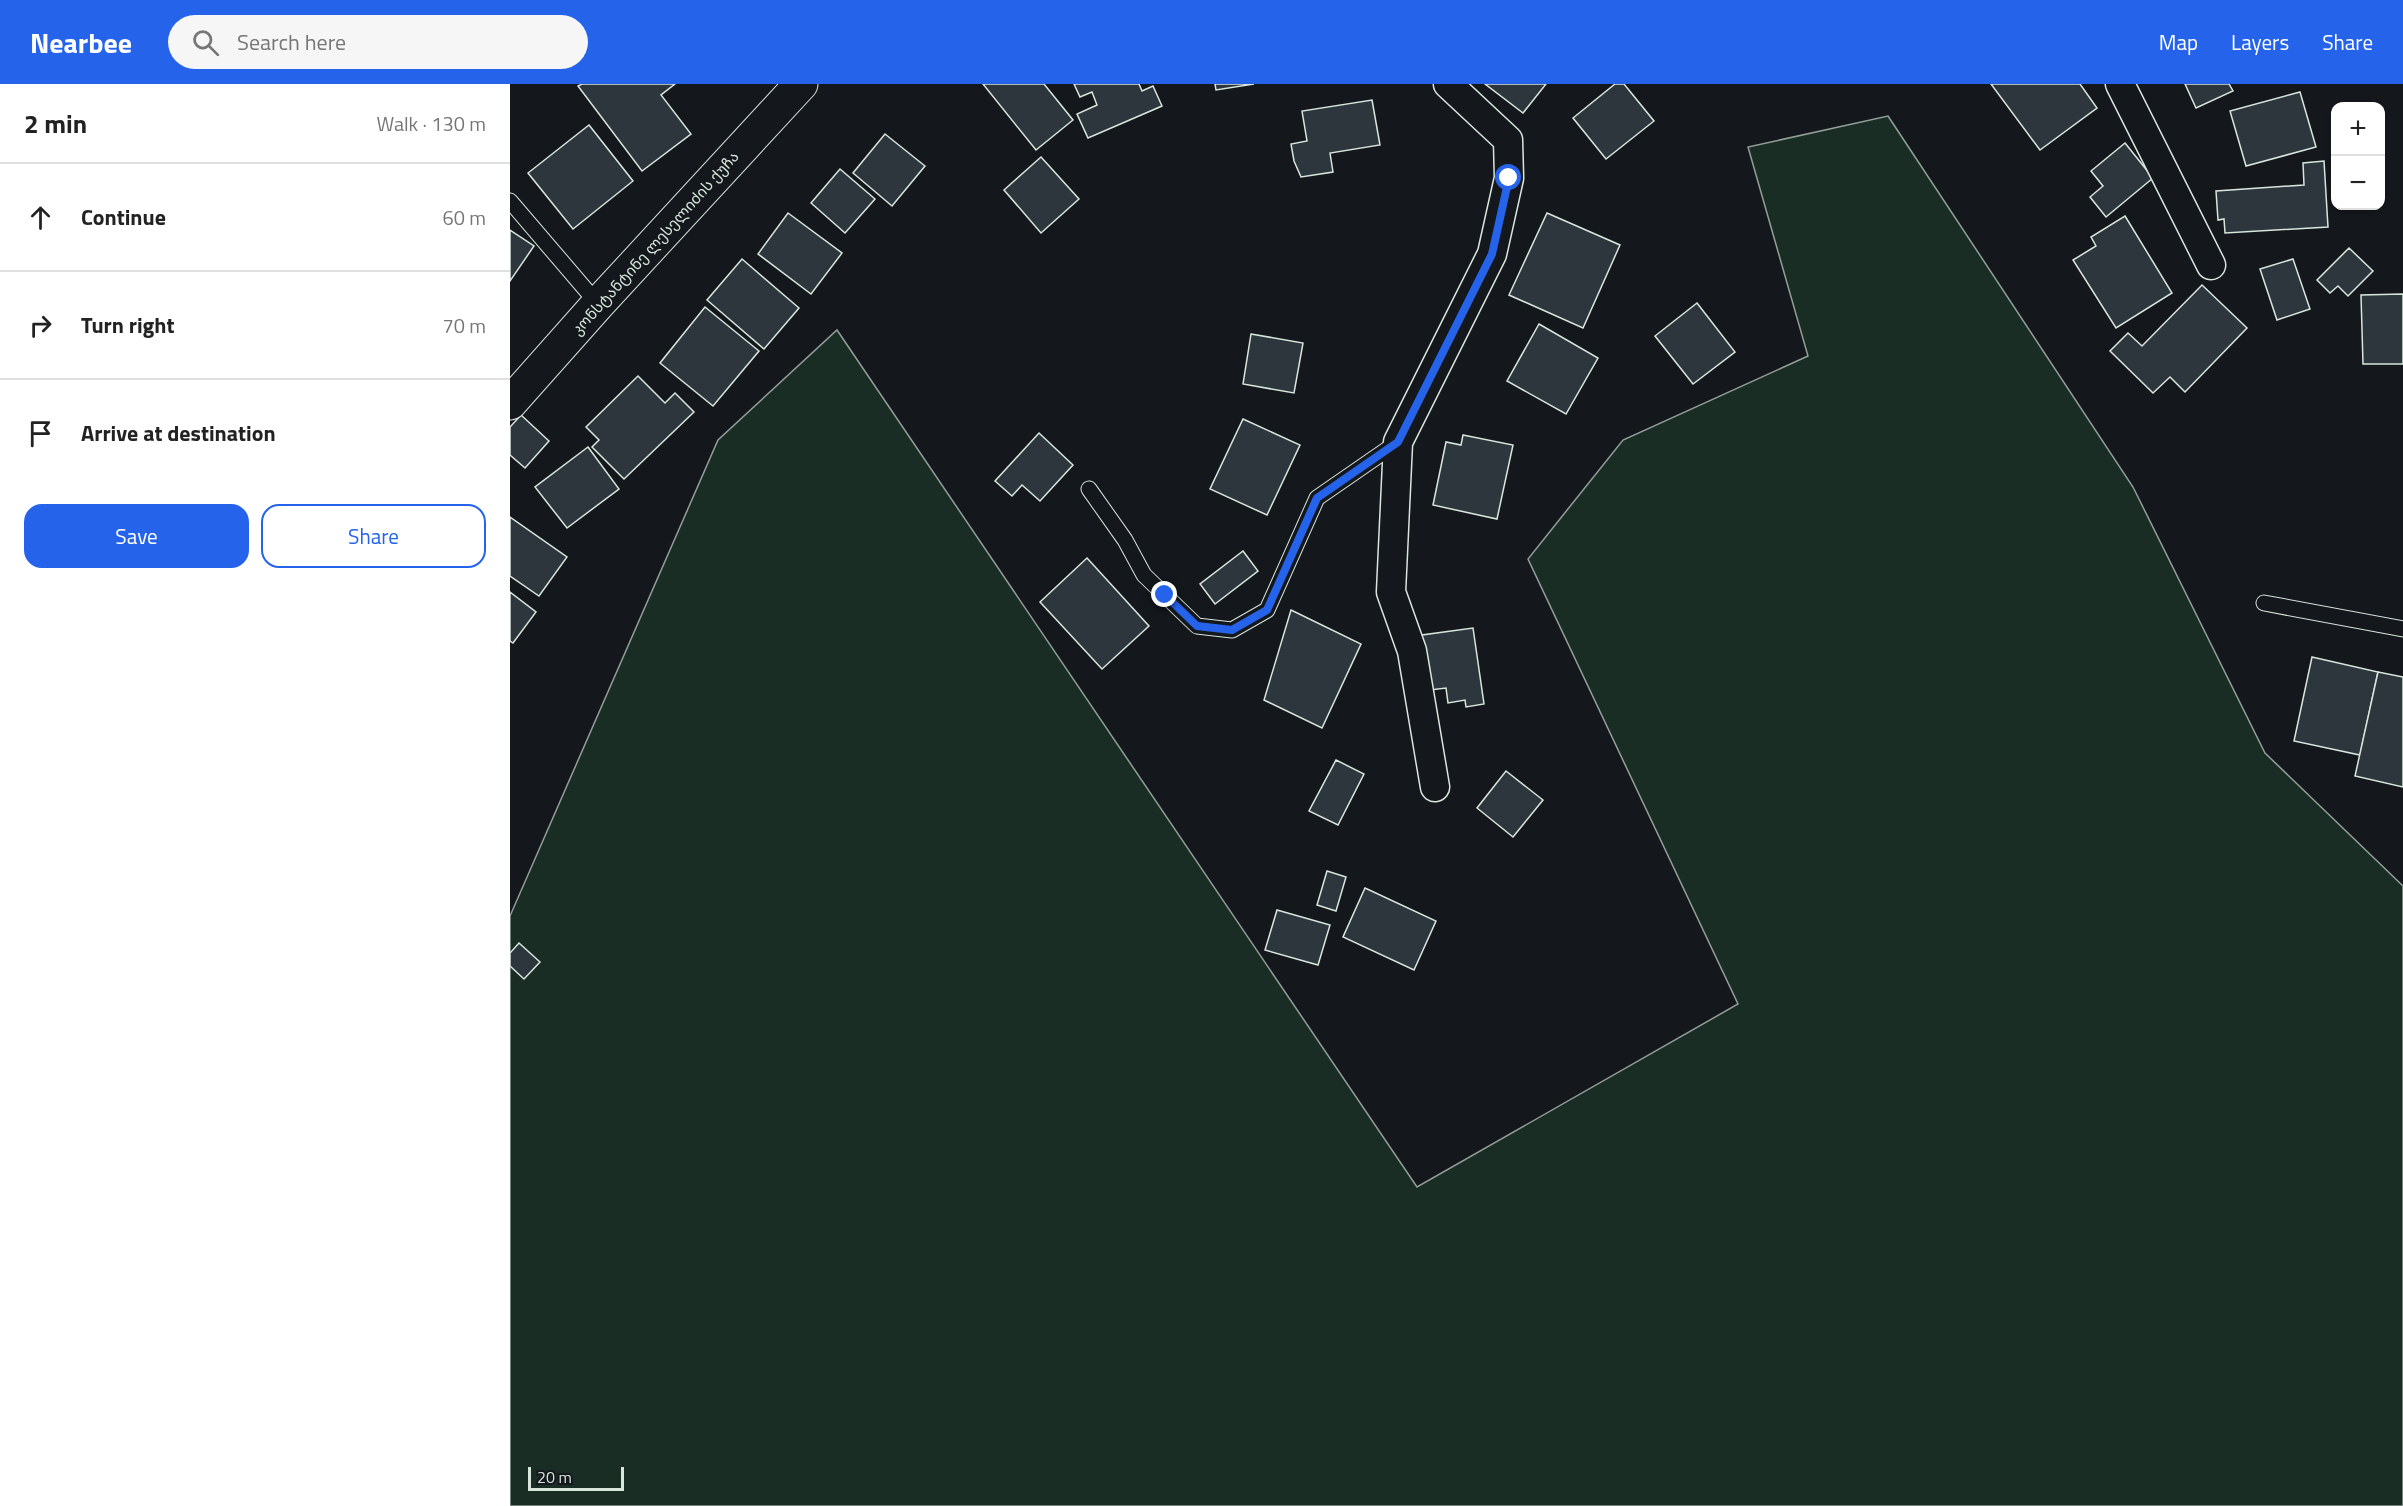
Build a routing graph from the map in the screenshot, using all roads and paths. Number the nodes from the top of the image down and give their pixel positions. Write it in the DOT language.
graph roads {
  1 [pos="801,84"];
  2 [pos="1448,84"];
  3 [pos="2120,84"];
  4 [pos="510,201"];
  5 [pos="2211,265"];
  6 [pos="598,304"];
  7 [pos="510,403"];
  8 [pos="1398,442"];
  9 [pos="1089,489"];
  10 [pos="2264,603"];
  11 [pos="2403,629"];
  12 [pos="1435,787"];
  1 -- 6 [label="main road, კონსტანტინე ლესელიძის ქუჩა"];
  2 -- 8 [label="street"];
  3 -- 5 [label="street"];
  4 -- 6 [label="lane"];
  6 -- 7 [label="main road, კონსტანტინე ლესელიძის ქუჩა"];
  8 -- 9 [label="lane"];
  8 -- 12 [label="street"];
  10 -- 11 [label="lane"];
}
